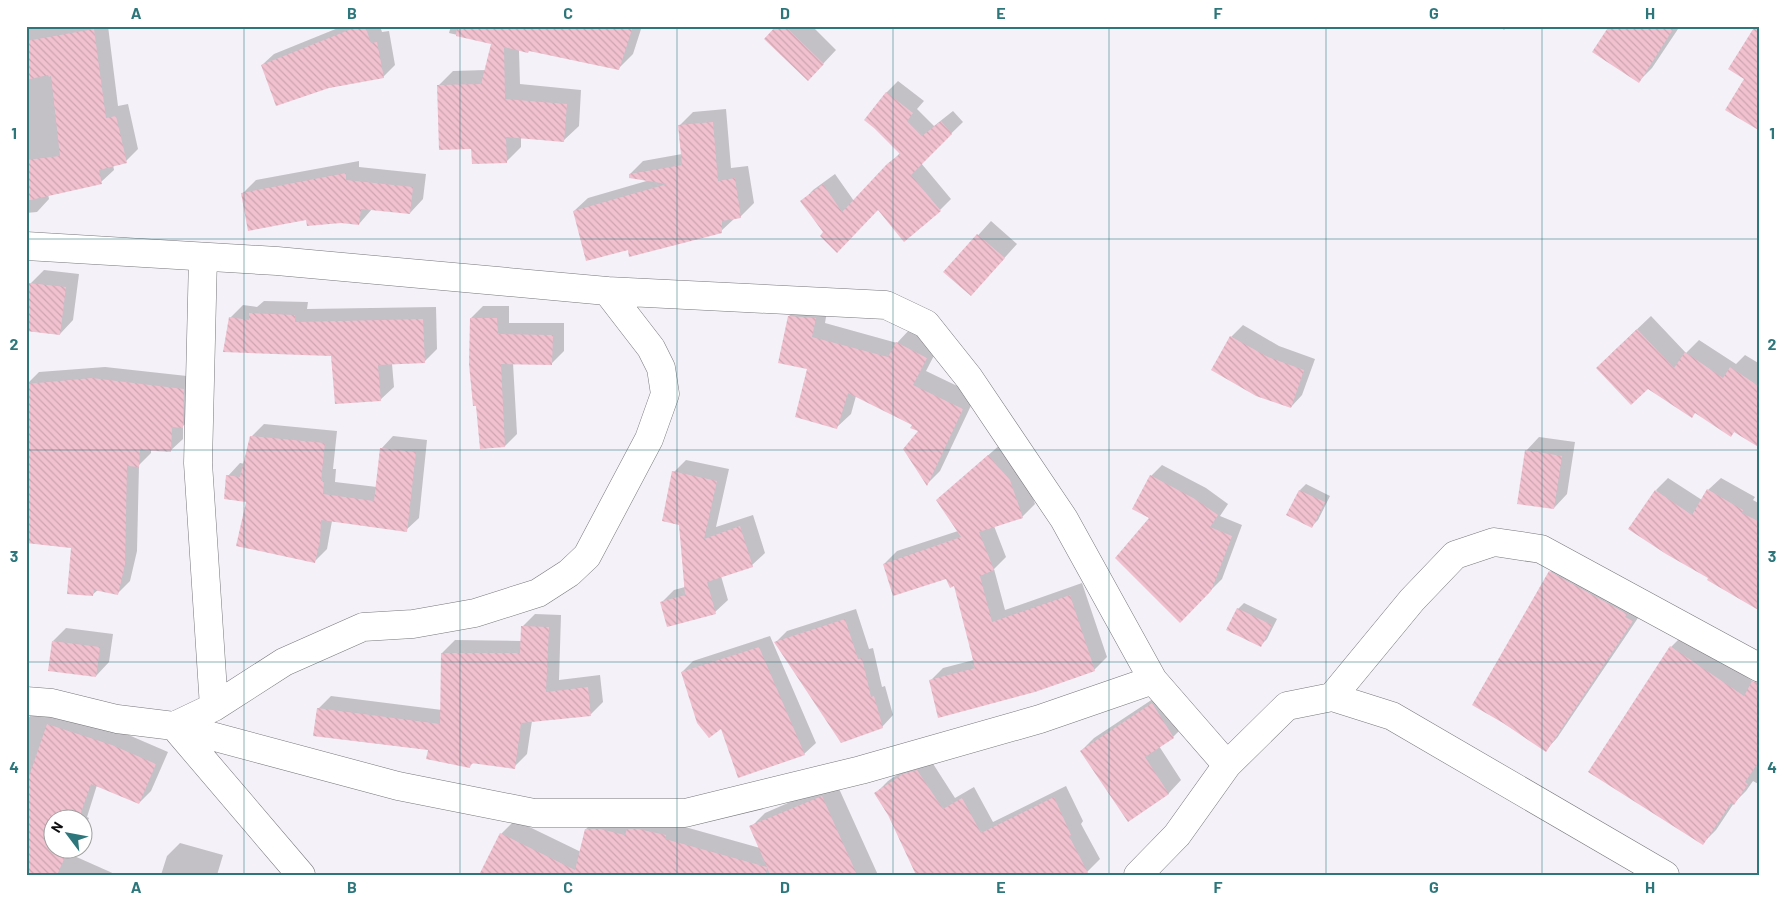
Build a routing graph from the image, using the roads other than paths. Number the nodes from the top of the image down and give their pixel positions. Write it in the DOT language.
graph roads {
  1 [pos="26,246"];
  2 [pos="203,257"];
  3 [pos="607,291"];
  4 [pos="1760,668"];
  5 [pos="1152,680"];
  6 [pos="1332,697"];
  7 [pos="26,701"];
  8 [pos="214,707"];
  9 [pos="174,726"];
  10 [pos="1227,765"];
  11 [pos="302,875"];
  12 [pos="1138,875"];
  13 [pos="1665,875"];
  1 -- 2 [label="street"];
  2 -- 3 [label="street"];
  2 -- 8 [label="street"];
  3 -- 5 [label="street"];
  3 -- 8 [label="street"];
  4 -- 6 [label="street"];
  5 -- 9 [label="street"];
  5 -- 10 [label="street"];
  6 -- 10 [label="street"];
  6 -- 13 [label="street"];
  7 -- 9 [label="street"];
  8 -- 9 [label="street"];
  9 -- 11 [label="street"];
  10 -- 12 [label="street"];
}
